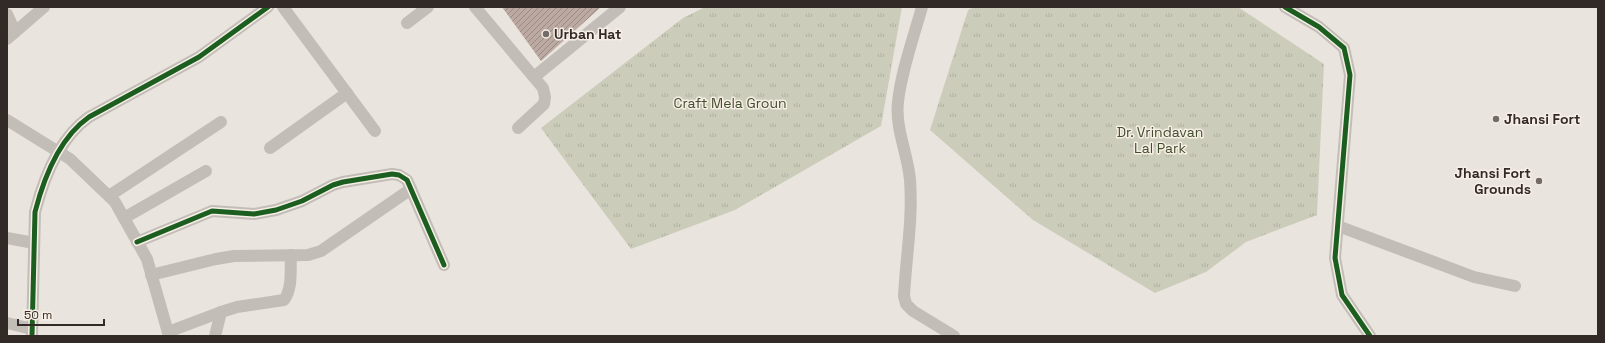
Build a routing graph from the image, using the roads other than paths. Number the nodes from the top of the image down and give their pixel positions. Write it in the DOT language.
graph roads {
  1 [pos="44,7"];
  2 [pos="268,7"];
  3 [pos="283,7"];
  4 [pos="428,7"];
  5 [pos="475,7"];
  6 [pos="620,7"];
  7 [pos="922,7"];
  8 [pos="1286,7"];
  9 [pos="7,14"];
  10 [pos="407,23"];
  11 [pos="11,35"];
  12 [pos="534,76"];
  13 [pos="347,93"];
  14 [pos="7,120"];
  15 [pos="221,122"];
  16 [pos="518,128"];
  17 [pos="375,131"];
  18 [pos="270,148"];
  19 [pos="58,152"];
  20 [pos="206,171"];
  21 [pos="411,189"];
  22 [pos="109,196"];
  23 [pos="124,218"];
  24 [pos="1338,226"];
  25 [pos="7,238"];
  26 [pos="34,242"];
  27 [pos="137,242"];
  28 [pos="291,255"];
  29 [pos="444,264"];
  30 [pos="151,275"];
  31 [pos="1516,286"];
  32 [pos="221,312"];
  33 [pos="7,323"];
  34 [pos="32,333"];
  35 [pos="168,334"];
  36 [pos="215,336"];
  37 [pos="954,336"];
  38 [pos="1370,336"];
  1 -- 11 [label="street"];
  2 -- 19 [label="street"];
  3 -- 13 [label="street"];
  4 -- 10 [label="street"];
  5 -- 12 [label="street"];
  6 -- 12 [label="street"];
  7 -- 37 [label="street"];
  8 -- 24 [label="street"];
  9 -- 11 [label="street"];
  12 -- 16 [label="street"];
  13 -- 17 [label="street"];
  13 -- 18 [label="street"];
  14 -- 19 [label="street"];
  15 -- 22 [label="street"];
  19 -- 22 [label="street"];
  19 -- 26 [label="street"];
  20 -- 23 [label="street"];
  21 -- 27 [label="street"];
  21 -- 28 [label="street"];
  21 -- 29 [label="street"];
  22 -- 23 [label="street"];
  23 -- 27 [label="street"];
  24 -- 31 [label="street"];
  24 -- 38 [label="street"];
  25 -- 26 [label="street"];
  26 -- 34 [label="street"];
  27 -- 30 [label="street"];
  28 -- 30 [label="street"];
  28 -- 32 [label="street"];
  30 -- 35 [label="street"];
  32 -- 35 [label="street"];
  32 -- 36 [label="street"];
  33 -- 34 [label="street"];
}
